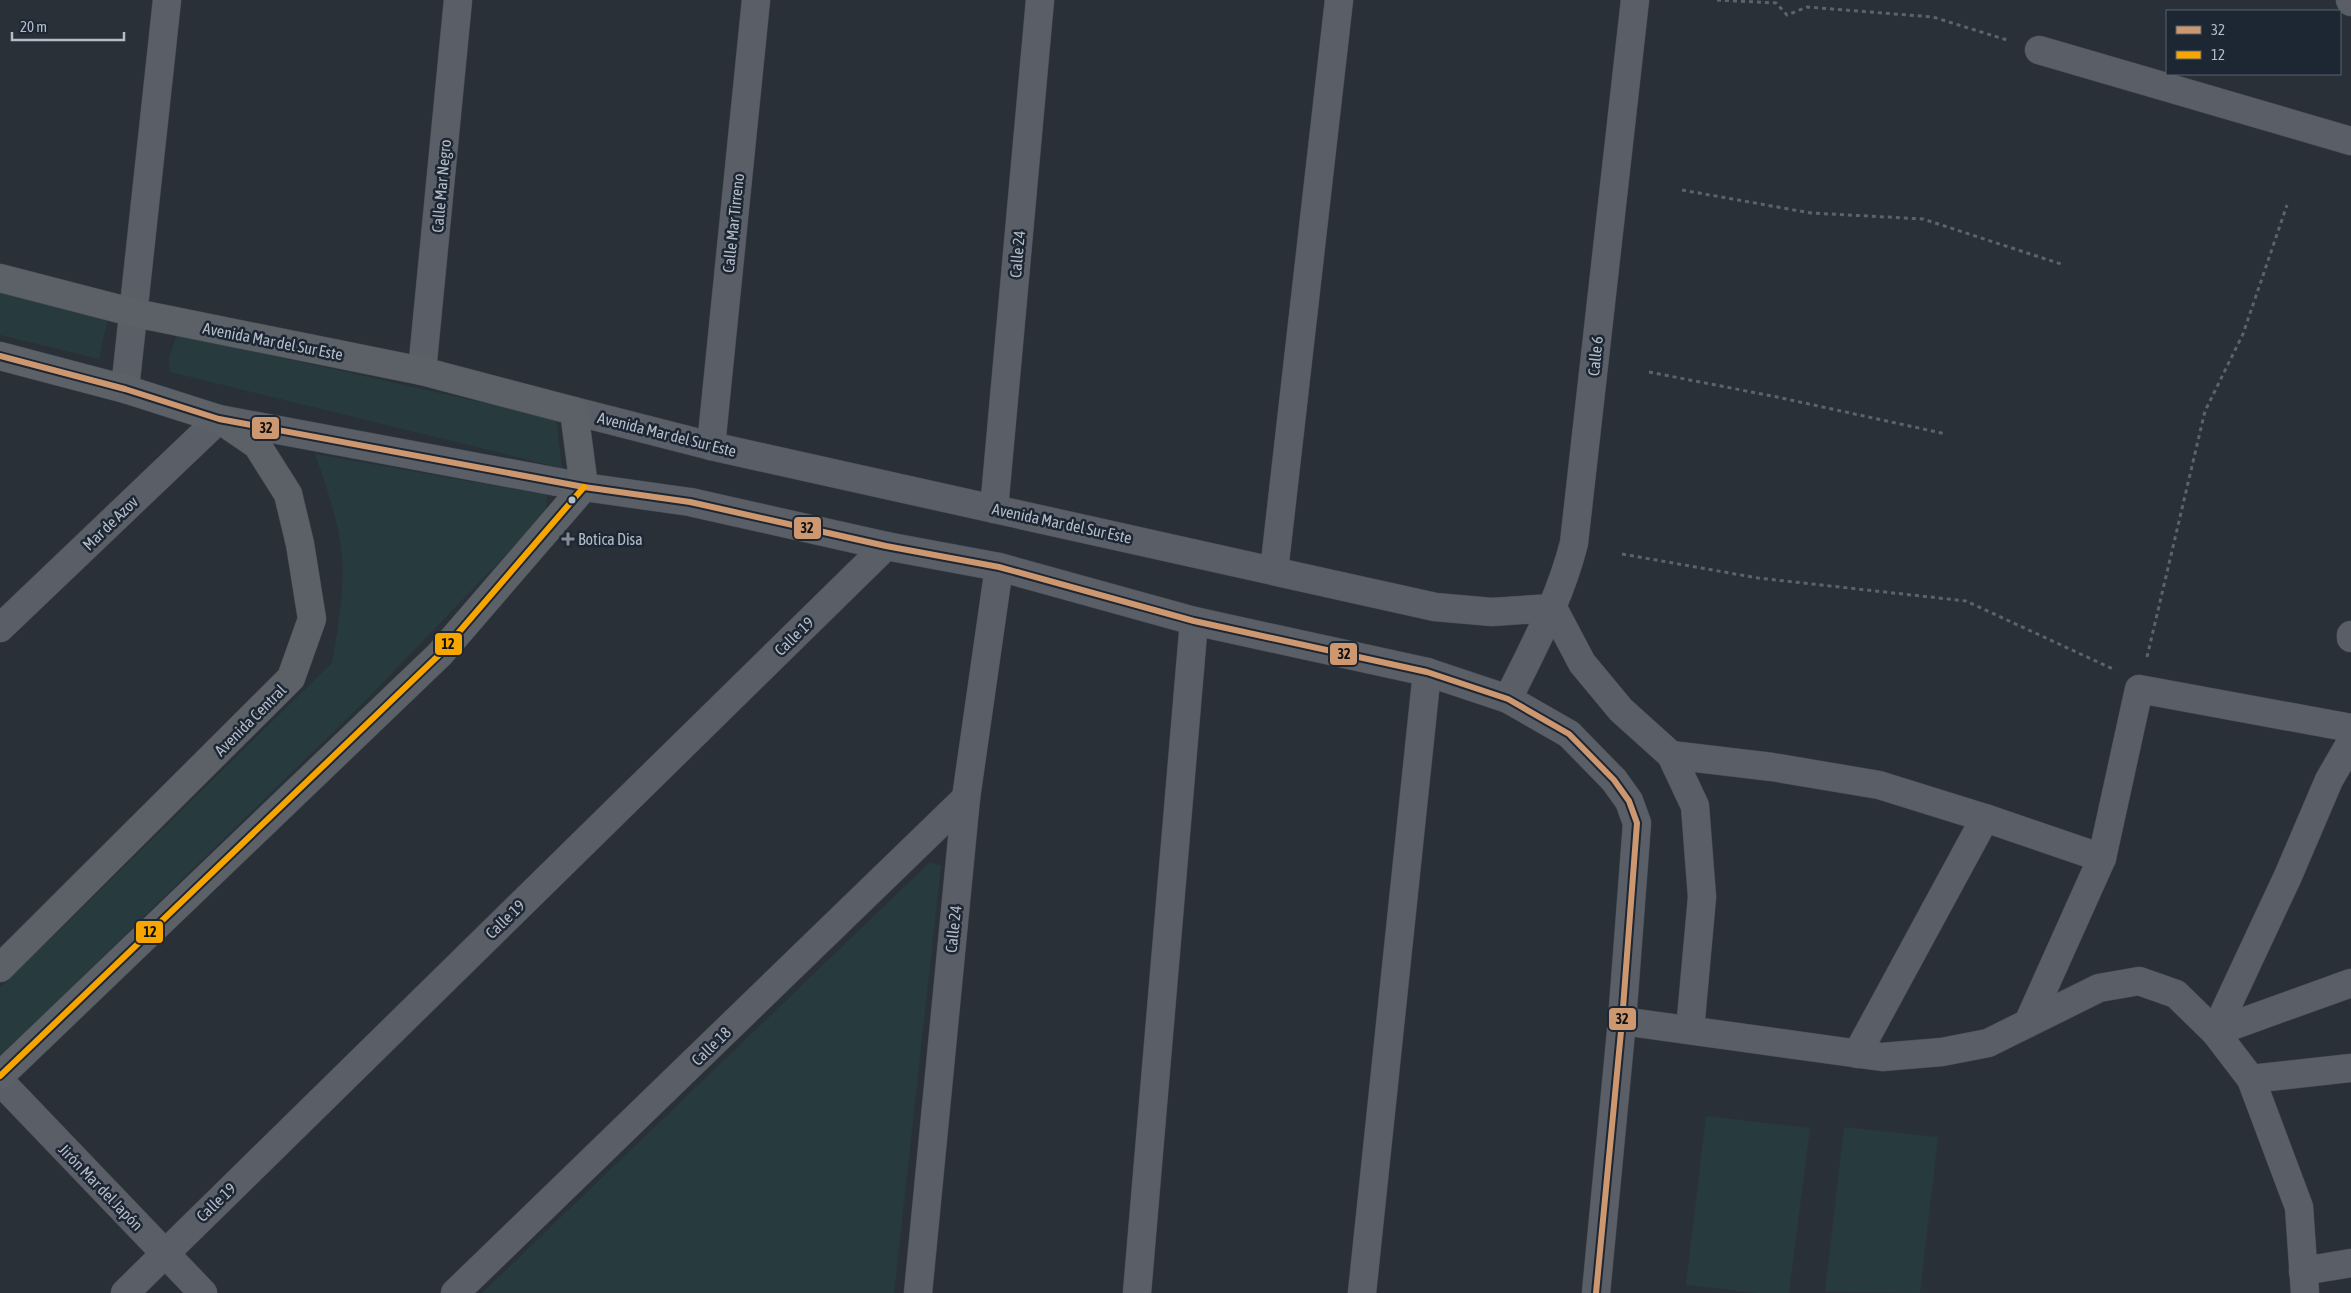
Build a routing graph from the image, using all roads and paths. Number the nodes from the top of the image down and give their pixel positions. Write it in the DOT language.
graph roads {
  1 [pos="167,0"];
  2 [pos="458,0"];
  3 [pos="756,0"];
  4 [pos="1040,0"];
  5 [pos="1339,0"];
  6 [pos="1635,0"];
  7 [pos="1717,0"];
  8 [pos="2039,50"];
  9 [pos="2351,141"];
  10 [pos="1682,190"];
  11 [pos="2287,205"];
  12 [pos="2064,265"];
  13 [pos="0,278"];
  14 [pos="135,313"];
  15 [pos="0,356"];
  16 [pos="422,371"];
  17 [pos="1649,372"];
  18 [pos="125,389"];
  19 [pos="574,411"];
  20 [pos="220,419"];
  21 [pos="1946,434"];
  22 [pos="711,446"];
  23 [pos="584,487"];
  24 [pos="994,508"];
  25 [pos="886,546"];
  26 [pos="1622,554"];
  27 [pos="999,567"];
  28 [pos="1274,571"];
  29 [pos="1553,608"];
  30 [pos="1194,621"];
  31 [pos="0,628"];
  32 [pos="1427,672"];
  33 [pos="2139,689"];
  34 [pos="1508,699"];
  35 [pos="2351,728"];
  36 [pos="2351,742"];
  37 [pos="1671,755"];
  38 [pos="966,798"];
  39 [pos="1985,818"];
  40 [pos="2102,858"];
  41 [pos="0,968"];
  42 [pos="2351,983"];
  43 [pos="1622,1021"];
  44 [pos="2028,1023"];
  45 [pos="1690,1030"];
  46 [pos="2215,1032"];
  47 [pos="1857,1054"];
  48 [pos="2351,1068"];
  49 [pos="0,1076"];
  50 [pos="2252,1079"];
  51 [pos="0,1081"];
  52 [pos="164,1253"];
  53 [pos="2351,1263"];
  54 [pos="2304,1282"];
  55 [pos="125,1293"];
  56 [pos="203,1293"];
  57 [pos="455,1293"];
  58 [pos="918,1293"];
  59 [pos="1137,1293"];
  60 [pos="1362,1293"];
  61 [pos="1596,1293"];
  1 -- 14 [label="street"];
  2 -- 16 [label="street, Calle Mar Negro"];
  3 -- 22 [label="street, Calle Mar Tirreno"];
  4 -- 24 [label="street, Calle 24"];
  5 -- 28 [label="street"];
  6 -- 29 [label="street, Calle 6"];
  7 -- 8 [label="path"];
  8 -- 9 [label="street"];
  10 -- 12 [label="path"];
  11 -- 33 [label="path"];
  13 -- 14 [label="main road, Avenida Mar del Sur Este"];
  14 -- 16 [label="main road, Avenida Mar del Sur Este"];
  14 -- 18 [label="street"];
  15 -- 18 [label="main road"];
  16 -- 19 [label="main road, Avenida Mar del Sur Este"];
  17 -- 21 [label="path"];
  18 -- 20 [label="main road"];
  19 -- 22 [label="street, Avenida Mar del Sur Este"];
  19 -- 23 [label="main road, Avenida Mar del Sur Este"];
  20 -- 23 [label="street"];
  20 -- 31 [label="street, Mar de Azov"];
  20 -- 41 [label="main road, Avenida Central"];
  22 -- 24 [label="street, Avenida Mar del Sur Este"];
  23 -- 25 [label="street"];
  23 -- 49 [label="main road"];
  24 -- 28 [label="street, Avenida Mar del Sur Este"];
  25 -- 27 [label="street"];
  25 -- 52 [label="street, Calle 19"];
  26 -- 33 [label="path"];
  27 -- 30 [label="street"];
  27 -- 38 [label="street, Calle 24"];
  28 -- 29 [label="street, Avenida Mar del Sur Este"];
  29 -- 34 [label="street, Calle 6"];
  29 -- 37 [label="street"];
  30 -- 32 [label="street"];
  30 -- 59 [label="street"];
  32 -- 34 [label="street"];
  32 -- 60 [label="street"];
  33 -- 35 [label="street"];
  33 -- 40 [label="street"];
  34 -- 43 [label="street"];
  36 -- 46 [label="street"];
  37 -- 39 [label="street"];
  37 -- 45 [label="street"];
  38 -- 57 [label="street, Calle 18"];
  38 -- 58 [label="street, Calle 24"];
  39 -- 40 [label="street"];
  39 -- 47 [label="street"];
  40 -- 44 [label="street"];
  42 -- 46 [label="street"];
  43 -- 45 [label="street"];
  43 -- 61 [label="street"];
  44 -- 46 [label="street"];
  44 -- 47 [label="street"];
  45 -- 47 [label="street"];
  46 -- 50 [label="street"];
  48 -- 50 [label="street"];
  50 -- 54 [label="street"];
  51 -- 52 [label="street, Jirón Mar del Japón"];
  52 -- 55 [label="street, Calle 19"];
  52 -- 56 [label="street, Jirón Mar del Japón"];
  53 -- 54 [label="street"];
}
